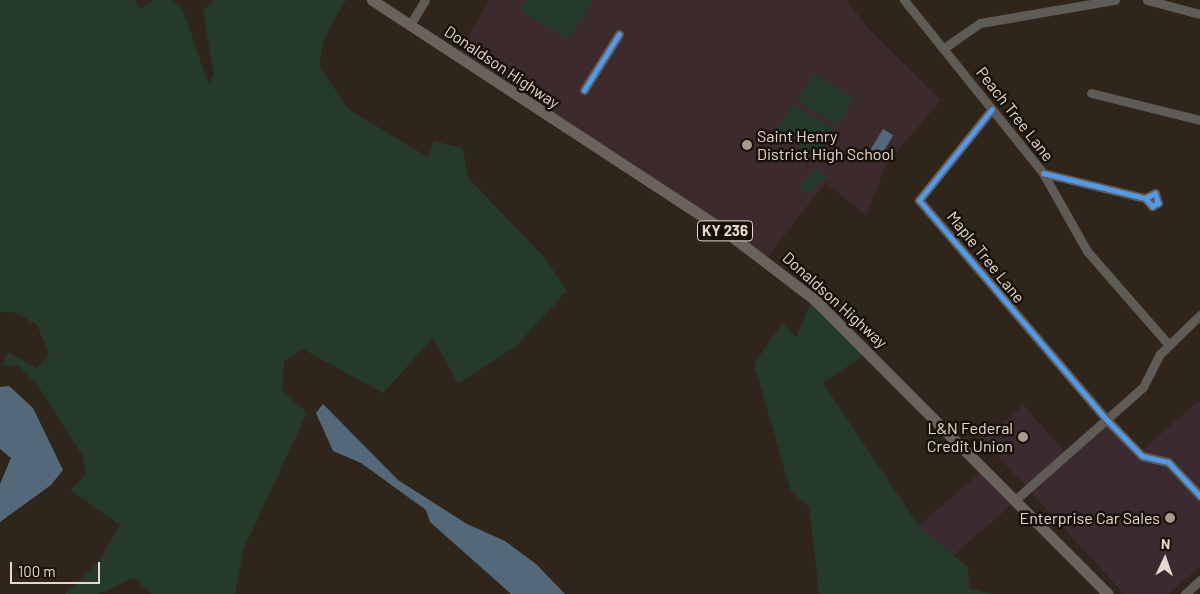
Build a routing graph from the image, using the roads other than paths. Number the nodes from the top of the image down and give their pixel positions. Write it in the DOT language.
graph roads {
  1 [pos="372,0"];
  2 [pos="425,0"];
  3 [pos="904,0"];
  4 [pos="1115,0"];
  5 [pos="1148,0"];
  6 [pos="1200,14"];
  7 [pos="410,25"];
  8 [pos="619,34"];
  9 [pos="944,48"];
  10 [pos="584,90"];
  11 [pos="1091,93"];
  12 [pos="992,109"];
  13 [pos="1200,120"];
  14 [pos="1043,173"];
  15 [pos="1145,198"];
  16 [pos="1200,316"];
  17 [pos="1169,345"];
  18 [pos="1107,420"];
  19 [pos="1200,496"];
  20 [pos="1016,500"];
  21 [pos="1200,580"];
  22 [pos="1108,594"];
  23 [pos="1185,594"];
  1 -- 7 [label="main road, Donaldson Highway / KY 236"];
  2 -- 7 [label="street"];
  3 -- 9 [label="street, Peach Tree Lane"];
  4 -- 9 [label="street"];
  5 -- 6 [label="street"];
  7 -- 20 [label="main road, Donaldson Highway / KY 236"];
  8 -- 10 [label="street"];
  9 -- 12 [label="street, Peach Tree Lane"];
  11 -- 13 [label="street"];
  12 -- 14 [label="street, Peach Tree Lane"];
  12 -- 18 [label="street, Maple Tree Lane"];
  14 -- 15 [label="street"];
  14 -- 17 [label="street, Peach Tree Lane"];
  16 -- 17 [label="street"];
  17 -- 18 [label="street"];
  18 -- 19 [label="street"];
  18 -- 20 [label="street"];
  20 -- 22 [label="main road, Donaldson Highway / KY 236"];
  21 -- 23 [label="street"];
}
